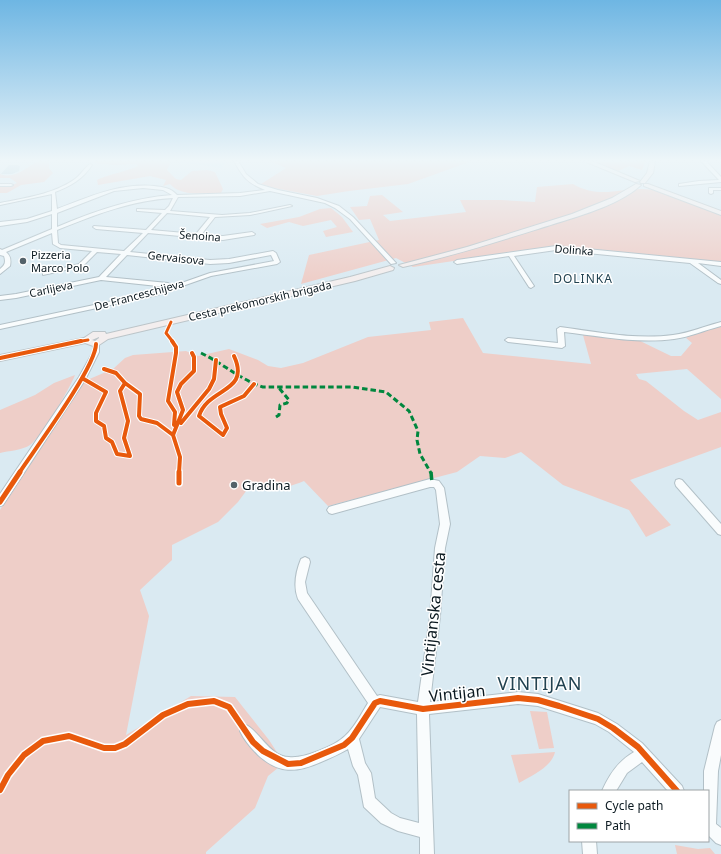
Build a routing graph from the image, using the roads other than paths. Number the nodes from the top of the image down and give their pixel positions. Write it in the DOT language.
graph roads {
  1 [pos="13,201"];
  2 [pos="54,201"];
  3 [pos="82,201"];
  4 [pos="139,201"];
  5 [pos="174,201"];
  6 [pos="323,201"];
  7 [pos="608,201"];
  8 [pos="688,201"];
  9 [pos="0,204"];
  10 [pos="290,206"];
  11 [pos="139,210"];
  12 [pos="55,211"];
  13 [pos="166,212"];
  14 [pos="721,213"];
  15 [pos="213,216"];
  16 [pos="0,224"];
  17 [pos="96,227"];
  18 [pos="54,231"];
  19 [pos="147,232"];
  20 [pos="252,234"];
  21 [pos="197,236"];
  22 [pos="96,250"];
  23 [pos="0,252"];
  24 [pos="126,253"];
  25 [pos="510,254"];
  26 [pos="692,261"];
  27 [pos="277,262"];
  28 [pos="457,262"];
  29 [pos="721,264"];
  30 [pos="392,265"];
  31 [pos="0,272"];
  32 [pos="45,274"];
  33 [pos="101,278"];
  34 [pos="720,282"];
  35 [pos="531,286"];
  36 [pos="172,288"];
  37 [pos="0,298"];
  38 [pos="721,324"];
  39 [pos="0,328"];
  40 [pos="508,340"];
  41 [pos="92,342"];
  42 [pos="0,358"];
  43 [pos="679,483"];
  44 [pos="0,502"];
  45 [pos="332,510"];
  46 [pos="721,531"];
  47 [pos="305,562"];
  48 [pos="376,703"];
  49 [pos="423,709"];
  50 [pos="721,726"];
  51 [pos="246,731"];
  52 [pos="352,738"];
  53 [pos="644,754"];
  54 [pos="610,790"];
  55 [pos="675,790"];
  56 [pos="709,808"];
  57 [pos="709,827"];
  58 [pos="426,832"];
  59 [pos="721,838"];
  60 [pos="589,842"];
  61 [pos="427,854"];
  62 [pos="590,854"];
  1 -- 9 [label="street"];
  2 -- 12 [label="street"];
  3 -- 12 [label="street"];
  4 -- 18 [label="street"];
  5 -- 13 [label="street"];
  6 -- 30 [label="street"];
  7 -- 30 [label="main road, Cesta prekomorskih brigada"];
  8 -- 14 [label="main road"];
  10 -- 15 [label="street"];
  11 -- 13 [label="street"];
  12 -- 16 [label="street"];
  12 -- 18 [label="street"];
  13 -- 15 [label="street"];
  13 -- 19 [label="street"];
  15 -- 21 [label="street"];
  17 -- 19 [label="street, Šenoina"];
  18 -- 22 [label="street, Gervaisova"];
  18 -- 23 [label="street"];
  19 -- 21 [label="street, Šenoina"];
  19 -- 24 [label="street"];
  20 -- 21 [label="street, Šenoina"];
  22 -- 24 [label="street, Gervaisova"];
  22 -- 32 [label="street"];
  23 -- 31 [label="street"];
  24 -- 27 [label="street, Gervaisova"];
  24 -- 33 [label="street"];
  25 -- 26 [label="street, Dolinka"];
  25 -- 28 [label="street, Dolinka"];
  25 -- 35 [label="street"];
  26 -- 29 [label="street, Dolinka"];
  26 -- 34 [label="street"];
  27 -- 36 [label="street, De Franceschijeva"];
  30 -- 41 [label="main road, Cesta prekomorskih brigada"];
  33 -- 36 [label="street, Carlijeva"];
  33 -- 37 [label="street, Carlijeva"];
  36 -- 39 [label="street, De Franceschijeva"];
  38 -- 40 [label="street"];
  41 -- 42 [label="main road"];
  41 -- 44 [label="street"];
  43 -- 46 [label="street"];
  45 -- 49 [label="street, Vintijanska cesta"];
  47 -- 48 [label="street"];
  48 -- 49 [label="street, Vintijan"];
  48 -- 52 [label="street"];
  49 -- 53 [label="street, Vintijan"];
  49 -- 58 [label="street, Vintijanska cesta"];
  50 -- 56 [label="street"];
  51 -- 52 [label="street"];
  52 -- 58 [label="street"];
  53 -- 54 [label="street"];
  53 -- 55 [label="street, Vintijan"];
  57 -- 59 [label="street"];
  58 -- 61 [label="street, Vintijanska cesta"];
  60 -- 62 [label="street"];
}
